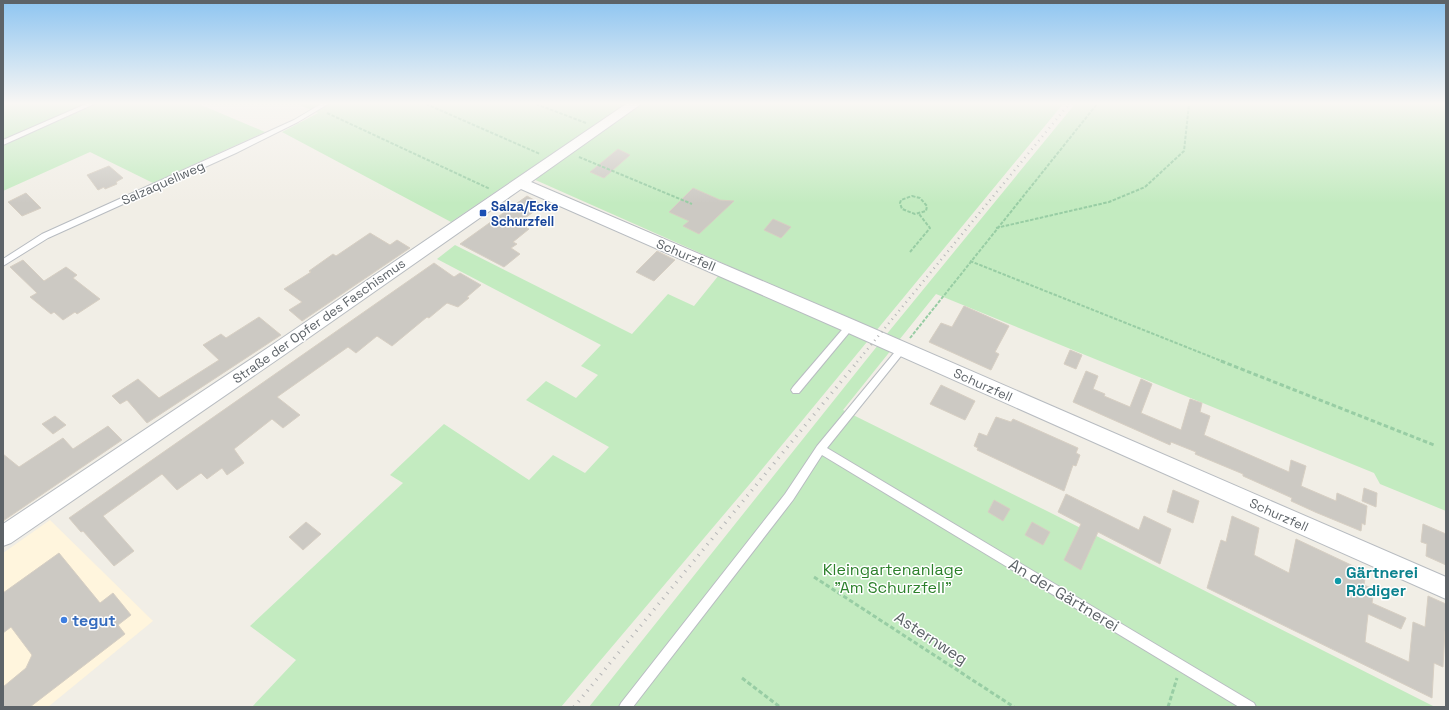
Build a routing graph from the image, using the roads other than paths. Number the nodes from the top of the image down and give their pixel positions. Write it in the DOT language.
graph roads {
  1 [pos="16,137"];
  2 [pos="262,137"];
  3 [pos="585,137"];
  4 [pos="3,143"];
  5 [pos="519,183"];
  6 [pos="3,263"];
  7 [pos="850,326"];
  8 [pos="902,350"];
  9 [pos="796,390"];
  10 [pos="820,449"];
  11 [pos="3,536"];
  12 [pos="1446,588"];
  13 [pos="625,707"];
  14 [pos="1250,707"];
  1 -- 4 [label="lane"];
  2 -- 6 [label="lane, Salzaquellweg"];
  3 -- 5 [label="street, Straße der Opfer des Faschismus"];
  5 -- 7 [label="street, Schurzfell"];
  5 -- 11 [label="street, Straße der Opfer des Faschismus"];
  7 -- 8 [label="street, Schurzfell"];
  7 -- 9 [label="lane"];
  8 -- 10 [label="lane"];
  8 -- 12 [label="street, Schurzfell"];
  10 -- 13 [label="lane"];
  10 -- 14 [label="lane, An der Gärtnerei"];
}
